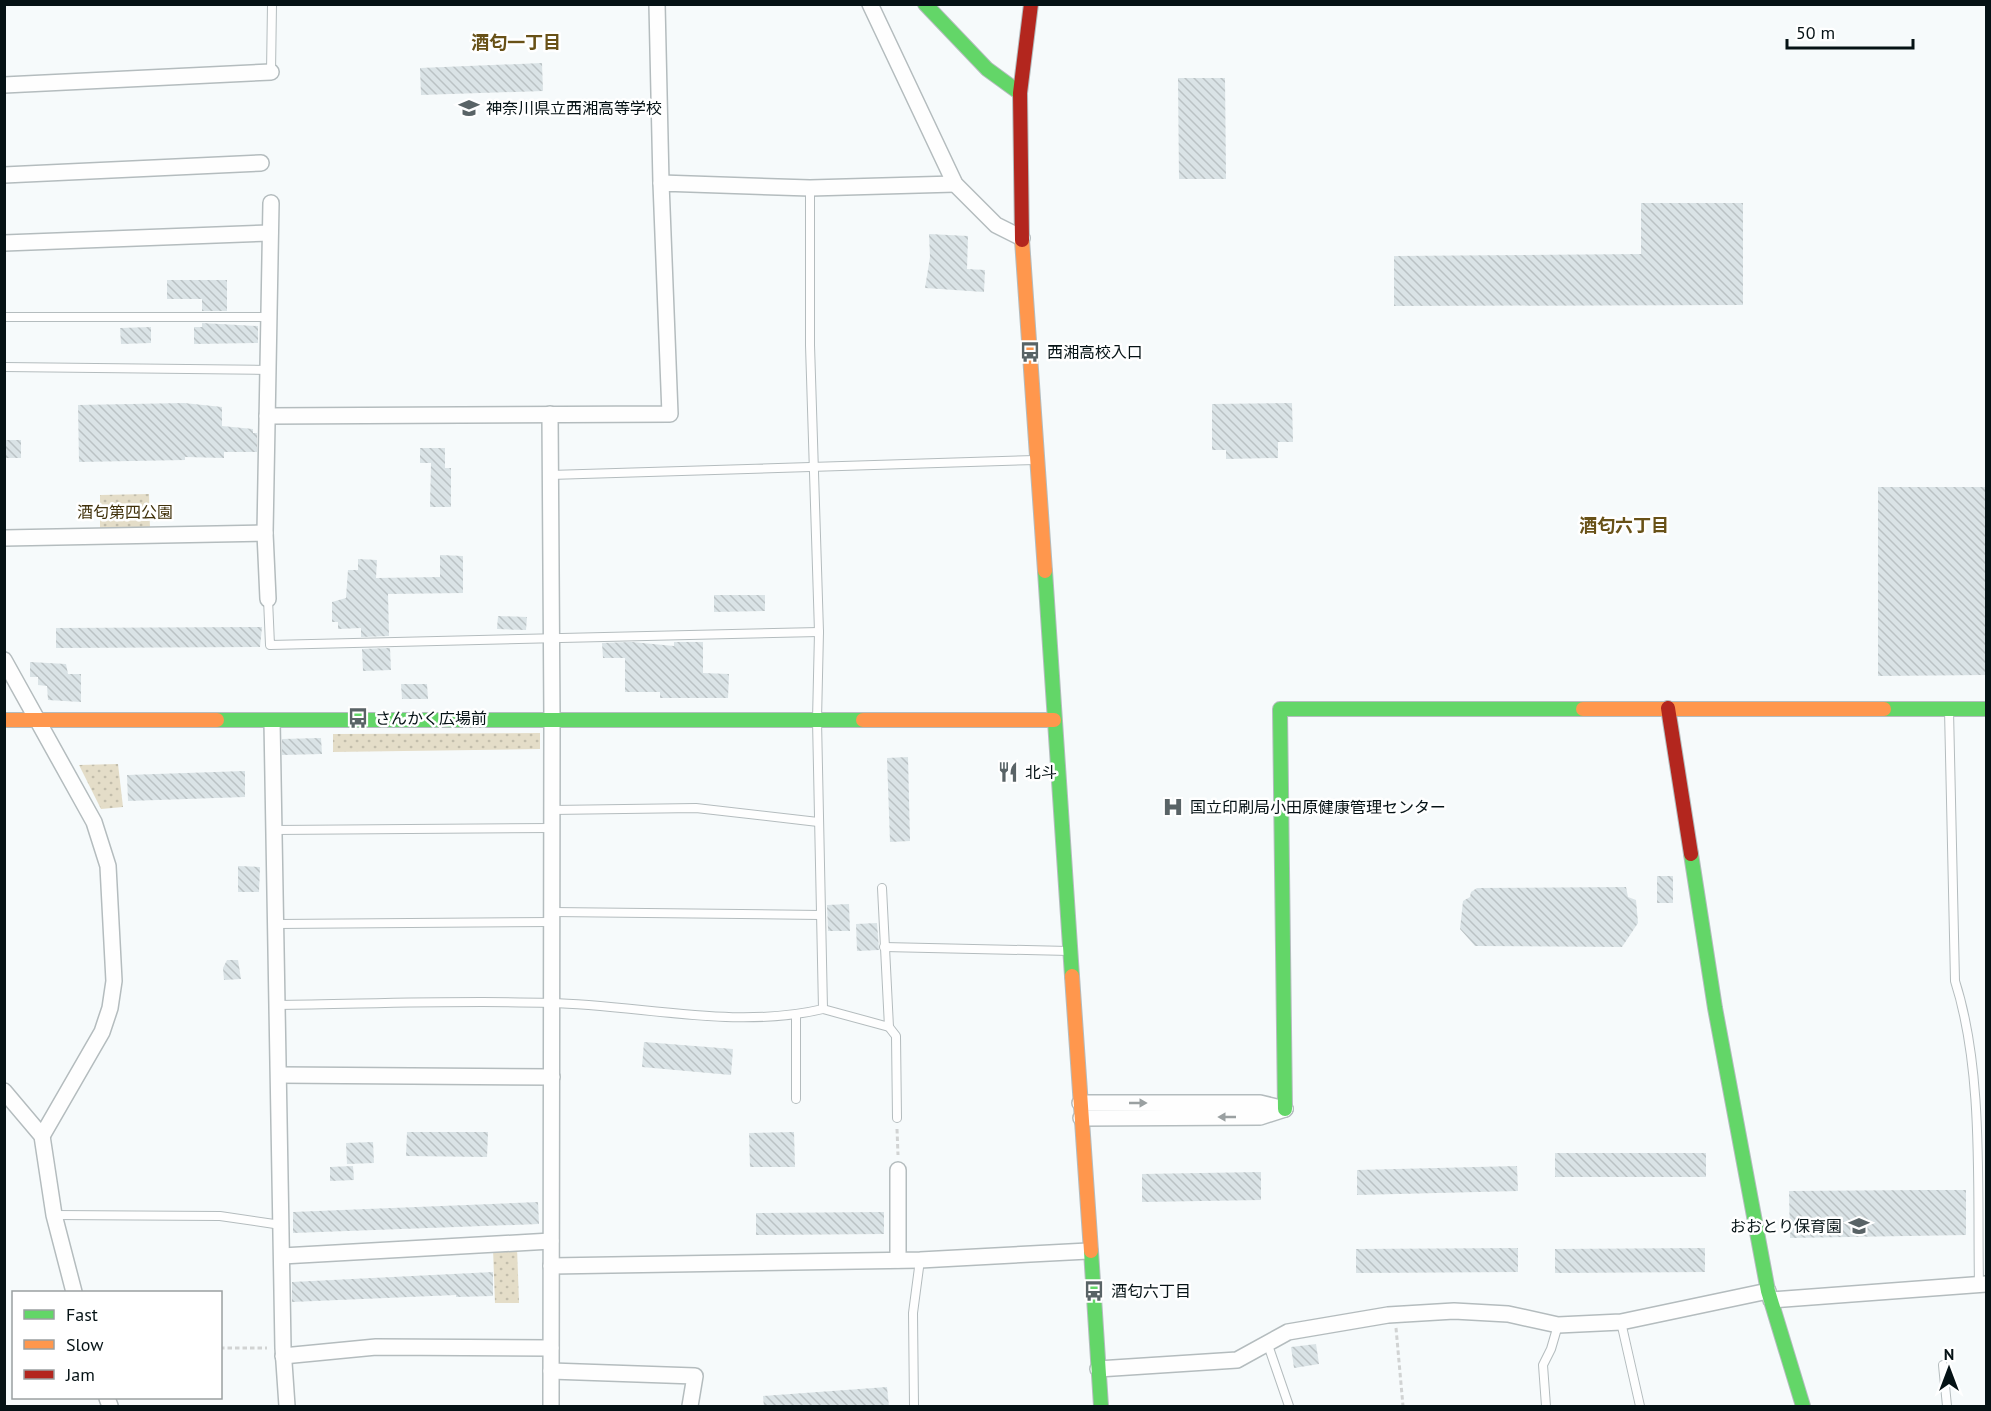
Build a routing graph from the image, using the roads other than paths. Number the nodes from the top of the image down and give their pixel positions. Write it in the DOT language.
graph roads {
  1 [pos="272,4"];
  2 [pos="657,4"];
  3 [pos="870,4"];
  4 [pos="925,4"];
  5 [pos="1031,4"];
  6 [pos="271,72"];
  7 [pos="4,85"];
  8 [pos="1020,93"];
  9 [pos="261,163"];
  10 [pos="4,175"];
  11 [pos="661,183"];
  12 [pos="955,184"];
  13 [pos="810,188"];
  14 [pos="271,203"];
  15 [pos="270,233"];
  16 [pos="1022,238"];
  17 [pos="4,243"];
  18 [pos="4,317"];
  19 [pos="269,317"];
  20 [pos="4,367"];
  21 [pos="268,370"];
  22 [pos="550,414"];
  23 [pos="267,416"];
  24 [pos="1037,460"];
  25 [pos="814,467"];
  26 [pos="550,475"];
  27 [pos="265,533"];
  28 [pos="4,538"];
  29 [pos="268,598"];
  30 [pos="819,632"];
  31 [pos="550,638"];
  32 [pos="4,660"];
  33 [pos="1668,708"];
  34 [pos="1949,709"];
  35 [pos="1986,709"];
  36 [pos="4,720"];
  37 [pos="36,720"];
  38 [pos="552,720"];
  39 [pos="817,720"];
  40 [pos="1054,720"];
  41 [pos="272,721"];
  42 [pos="552,810"];
  43 [pos="818,822"];
  44 [pos="552,828"];
  45 [pos="274,830"];
  46 [pos="882,888"];
  47 [pos="820,915"];
  48 [pos="552,917"];
  49 [pos="276,924"];
  50 [pos="884,947"];
  51 [pos="1070,951"];
  52 [pos="552,1003"];
  53 [pos="278,1005"];
  54 [pos="822,1009"];
  55 [pos="795,1015"];
  56 [pos="889,1027"];
  57 [pos="279,1075"];
  58 [pos="552,1077"];
  59 [pos="4,1091"];
  60 [pos="796,1099"];
  61 [pos="1285,1109"];
  62 [pos="1080,1110"];
  63 [pos="897,1118"];
  64 [pos="42,1136"];
  65 [pos="898,1170"];
  66 [pos="54,1215"];
  67 [pos="281,1225"];
  68 [pos="551,1241"];
  69 [pos="1088,1251"];
  70 [pos="282,1257"];
  71 [pos="898,1260"];
  72 [pos="920,1260"];
  73 [pos="551,1266"];
  74 [pos="1983,1284"];
  75 [pos="73,1291"];
  76 [pos="1769,1296"];
  77 [pos="1621,1322"];
  78 [pos="1558,1324"];
  79 [pos="1268,1346"];
  80 [pos="551,1348"];
  81 [pos="283,1352"];
  82 [pos="1943,1365"];
  83 [pos="1098,1369"];
  84 [pos="551,1371"];
  85 [pos="286,1407"];
  86 [pos="550,1407"];
  87 [pos="690,1407"];
  88 [pos="914,1407"];
  89 [pos="1101,1407"];
  90 [pos="1289,1407"];
  91 [pos="1546,1407"];
  92 [pos="1640,1407"];
  93 [pos="1803,1407"];
  94 [pos="1947,1407"];
  1 -- 6 [label="lane"];
  2 -- 11 [label="street"];
  3 -- 12 [label="street"];
  4 -- 8 [label="street"];
  5 -- 8 [label="street"];
  6 -- 7 [label="street"];
  8 -- 16 [label="street"];
  9 -- 10 [label="street"];
  11 -- 13 [label="street"];
  11 -- 22 [label="street"];
  12 -- 13 [label="street"];
  12 -- 16 [label="street"];
  13 -- 25 [label="lane"];
  14 -- 15 [label="street"];
  15 -- 17 [label="street"];
  15 -- 19 [label="street"];
  16 -- 24 [label="street"];
  18 -- 19 [label="lane"];
  19 -- 21 [label="street"];
  20 -- 21 [label="lane"];
  21 -- 23 [label="street"];
  22 -- 23 [label="street"];
  22 -- 26 [label="street"];
  23 -- 27 [label="street"];
  24 -- 25 [label="lane"];
  24 -- 40 [label="street"];
  25 -- 26 [label="lane"];
  25 -- 30 [label="lane"];
  26 -- 31 [label="street"];
  27 -- 28 [label="street"];
  27 -- 29 [label="street"];
  29 -- 31 [label="lane"];
  30 -- 31 [label="lane"];
  30 -- 39 [label="lane"];
  31 -- 38 [label="street"];
  32 -- 37 [label="street"];
  33 -- 34 [label="street"];
  33 -- 61 [label="street"];
  33 -- 76 [label="street"];
  34 -- 35 [label="street"];
  34 -- 74 [label="lane"];
  36 -- 37 [label="street"];
  37 -- 41 [label="street"];
  37 -- 64 [label="street"];
  38 -- 39 [label="street"];
  38 -- 41 [label="street"];
  38 -- 42 [label="street"];
  39 -- 40 [label="street"];
  39 -- 43 [label="lane"];
  40 -- 51 [label="street"];
  41 -- 45 [label="street"];
  42 -- 43 [label="lane"];
  42 -- 44 [label="street"];
  43 -- 47 [label="lane"];
  44 -- 45 [label="lane"];
  44 -- 48 [label="street"];
  45 -- 49 [label="street"];
  46 -- 50 [label="lane"];
  47 -- 48 [label="lane"];
  47 -- 54 [label="lane"];
  48 -- 49 [label="lane"];
  48 -- 52 [label="street"];
  49 -- 53 [label="street"];
  50 -- 51 [label="lane"];
  50 -- 56 [label="lane"];
  51 -- 62 [label="street"];
  52 -- 53 [label="lane"];
  52 -- 55 [label="lane"];
  52 -- 58 [label="street"];
  53 -- 57 [label="street"];
  54 -- 55 [label="lane"];
  54 -- 56 [label="lane"];
  55 -- 60 [label="lane"];
  56 -- 63 [label="lane"];
  57 -- 58 [label="street"];
  57 -- 67 [label="street"];
  58 -- 68 [label="street"];
  59 -- 64 [label="street"];
  61 -- 62 [label="street"];
  62 -- 69 [label="street"];
  64 -- 66 [label="street"];
  65 -- 71 [label="street"];
  66 -- 67 [label="lane"];
  66 -- 75 [label="street"];
  67 -- 70 [label="street"];
  68 -- 70 [label="street"];
  68 -- 73 [label="street"];
  69 -- 72 [label="street"];
  69 -- 83 [label="street"];
  70 -- 81 [label="street"];
  71 -- 72 [label="street"];
  71 -- 73 [label="street"];
  72 -- 88 [label="lane"];
  73 -- 80 [label="street"];
  74 -- 76 [label="street"];
  76 -- 77 [label="street"];
  76 -- 93 [label="street"];
  77 -- 78 [label="street"];
  77 -- 92 [label="lane"];
  78 -- 79 [label="street"];
  78 -- 91 [label="lane"];
  79 -- 83 [label="street"];
  79 -- 90 [label="lane"];
  80 -- 81 [label="street"];
  80 -- 84 [label="street"];
  81 -- 85 [label="street"];
  82 -- 94 [label="lane"];
  83 -- 89 [label="street"];
  84 -- 86 [label="street"];
  84 -- 87 [label="street"];
}
